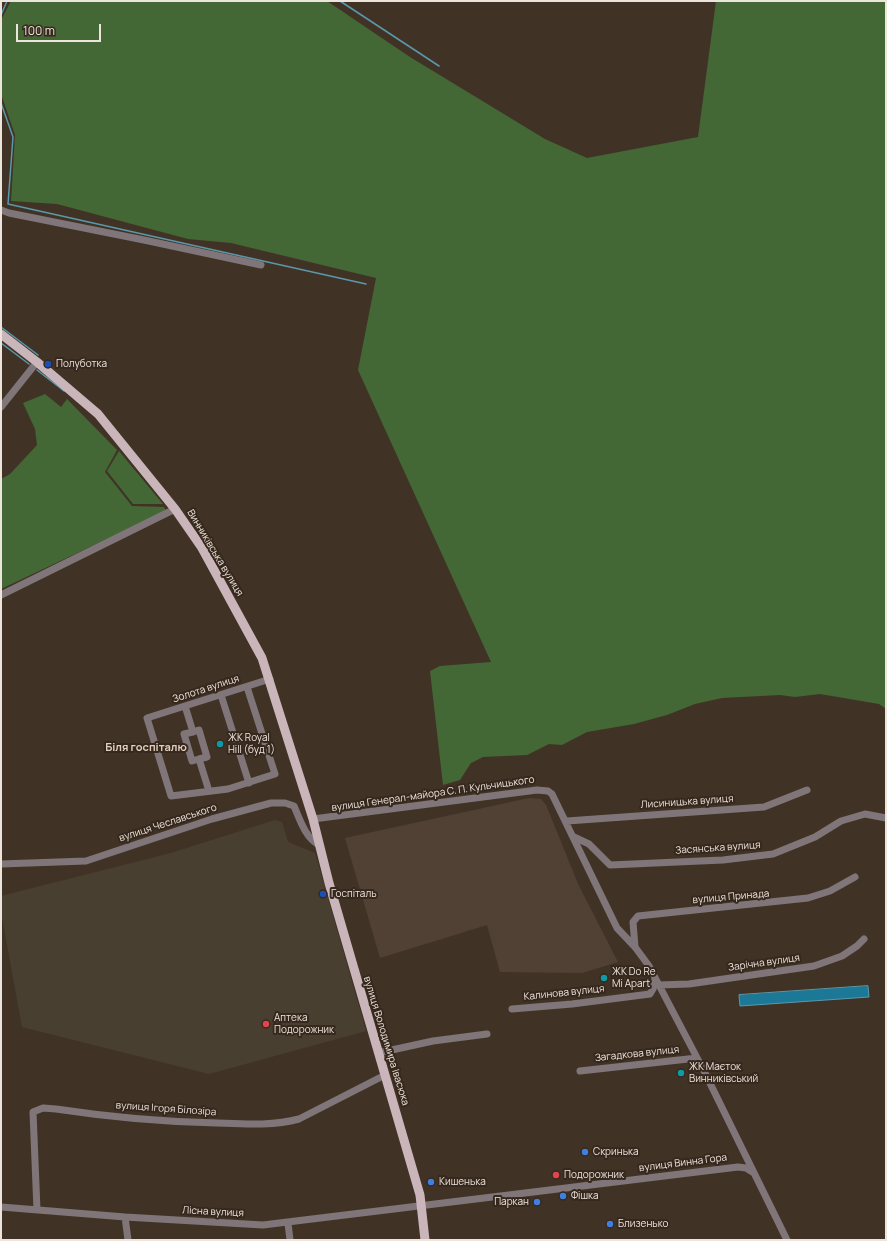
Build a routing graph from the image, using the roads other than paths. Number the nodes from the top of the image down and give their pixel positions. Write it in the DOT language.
graph roads {
  1 [pos="1,210"];
  2 [pos="261,265"];
  3 [pos="1,334"];
  4 [pos="37,362"];
  5 [pos="1,407"];
  6 [pos="175,509"];
  7 [pos="1,594"];
  8 [pos="270,679"];
  9 [pos="247,687"];
  10 [pos="221,695"];
  11 [pos="185,706"];
  12 [pos="193,732"];
  13 [pos="199,759"];
  14 [pos="249,783"];
  15 [pos="806,790"];
  16 [pos="209,792"];
  17 [pos="886,818"];
  18 [pos="313,819"];
  19 [pos="567,821"];
  20 [pos="574,837"];
  21 [pos="319,847"];
  22 [pos="1,864"];
  23 [pos="855,877"];
  24 [pos="864,938"];
  25 [pos="635,947"];
  26 [pos="657,982"];
  27 [pos="512,1009"];
  28 [pos="487,1034"];
  29 [pos="378,1053"];
  30 [pos="697,1058"];
  31 [pos="580,1071"];
  32 [pos="385,1076"];
  33 [pos="754,1173"];
  34 [pos="422,1205"];
  35 [pos="1,1207"];
  36 [pos="37,1210"];
  37 [pos="125,1217"];
  38 [pos="288,1223"];
  39 [pos="128,1240"];
  40 [pos="290,1240"];
  41 [pos="425,1240"];
  42 [pos="787,1240"];
  1 -- 2 [label="street"];
  3 -- 4 [label="main road, Винниківська вулиця"];
  4 -- 5 [label="street"];
  4 -- 6 [label="main road, Винниківська вулиця"];
  6 -- 7 [label="street"];
  6 -- 8 [label="main road, Винниківська вулиця"];
  8 -- 9 [label="street, Золота вулиця"];
  8 -- 18 [label="main road, Винниківська вулиця"];
  9 -- 10 [label="street, Золота вулиця"];
  9 -- 14 [label="street"];
  10 -- 11 [label="street, Золота вулиця"];
  10 -- 14 [label="street"];
  11 -- 12 [label="street"];
  11 -- 16 [label="street, Золота вулиця"];
  12 -- 13 [label="street"];
  12 -- 13 [label="street"];
  13 -- 16 [label="street"];
  14 -- 16 [label="street"];
  15 -- 19 [label="street, Лисиницька вулиця"];
  17 -- 20 [label="street, Засянська вулиця"];
  18 -- 19 [label="street, вулиця Генерал-майора С. П. Кульчицького"];
  18 -- 21 [label="main road, вулиця Володимира Івасюка"];
  19 -- 20 [label="street, вулиця Генерал-майора С. П. Кульчицького"];
  20 -- 25 [label="street, вулиця Генерал-майора С. П. Кульчицького"];
  21 -- 22 [label="street, вулиця Чеславського"];
  21 -- 29 [label="main road, вулиця Володимира Івасюка"];
  23 -- 25 [label="street, вулиця Принада"];
  24 -- 26 [label="street, Зарічна вулиця"];
  25 -- 26 [label="street, вулиця Генерал-майора С. П. Кульчицького"];
  26 -- 27 [label="street, Калинова вулиця"];
  26 -- 30 [label="street, вулиця Генерал-майора С. П. Кульчицького"];
  28 -- 29 [label="street"];
  29 -- 32 [label="main road, вулиця Володимира Івасюка"];
  30 -- 31 [label="street, Загадкова вулиця"];
  30 -- 33 [label="street, вулиця Генерал-майора С. П. Кульчицького"];
  32 -- 34 [label="main road, вулиця Володимира Івасюка"];
  32 -- 36 [label="street, вулиця Ігоря Білозіра"];
  33 -- 34 [label="street, вулиця Винна Гора"];
  33 -- 42 [label="street, вулиця Генерал-майора С. П. Кульчицького"];
  34 -- 38 [label="street, Лісна вулиця"];
  34 -- 41 [label="main road, вулиця Володимира Івасюка"];
  35 -- 36 [label="street, Лісна вулиця"];
  36 -- 37 [label="street, Лісна вулиця"];
  37 -- 38 [label="street, Лісна вулиця"];
  37 -- 39 [label="street"];
  38 -- 40 [label="street"];
}
